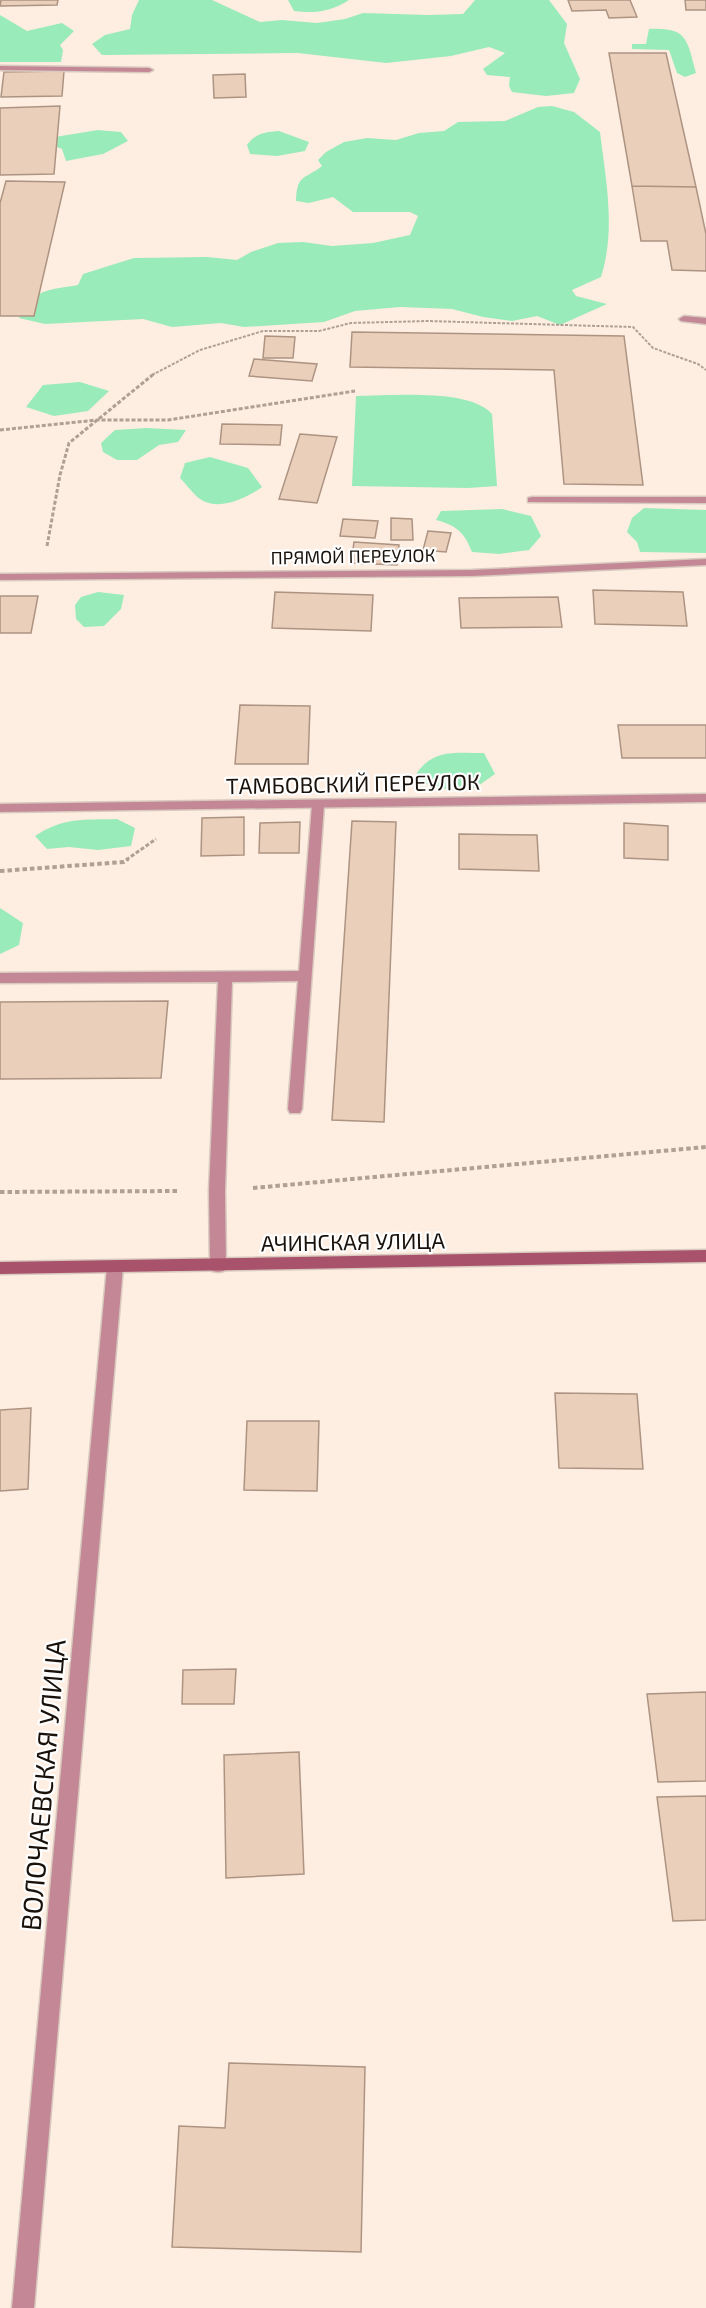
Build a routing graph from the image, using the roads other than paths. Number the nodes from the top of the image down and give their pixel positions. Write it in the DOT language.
graph roads {
  1 [pos="0,68"];
  2 [pos="148,70"];
  3 [pos="684,319"];
  4 [pos="706,321"];
  5 [pos="532,500"];
  6 [pos="706,500"];
  7 [pos="706,562"];
  8 [pos="0,577"];
  9 [pos="706,798"];
  10 [pos="318,806"];
  11 [pos="0,808"];
  12 [pos="303,976"];
  13 [pos="225,977"];
  14 [pos="0,978"];
  15 [pos="295,1109"];
  16 [pos="706,1256"];
  17 [pos="219,1266"];
  18 [pos="115,1267"];
  19 [pos="0,1268"];
  20 [pos="22,2308"];
  1 -- 2 [label="street"];
  3 -- 4 [label="street"];
  5 -- 6 [label="street"];
  7 -- 8 [label="street, ПРЯМОЙ ПЕРЕУЛОК"];
  9 -- 10 [label="street, ТАМБОВСКИЙ ПЕРЕУЛОК"];
  10 -- 11 [label="street, ТАМБОВСКИЙ ПЕРЕУЛОК"];
  10 -- 12 [label="street"];
  12 -- 13 [label="street"];
  12 -- 15 [label="street"];
  13 -- 14 [label="street"];
  13 -- 17 [label="street"];
  16 -- 17 [label="street, АЧИНСКАЯ УЛИЦА"];
  17 -- 18 [label="street, АЧИНСКАЯ УЛИЦА"];
  18 -- 19 [label="street, АЧИНСКАЯ УЛИЦА"];
  18 -- 20 [label="street, ВОЛОЧАЕВСКАЯ УЛИЦА"];
}
